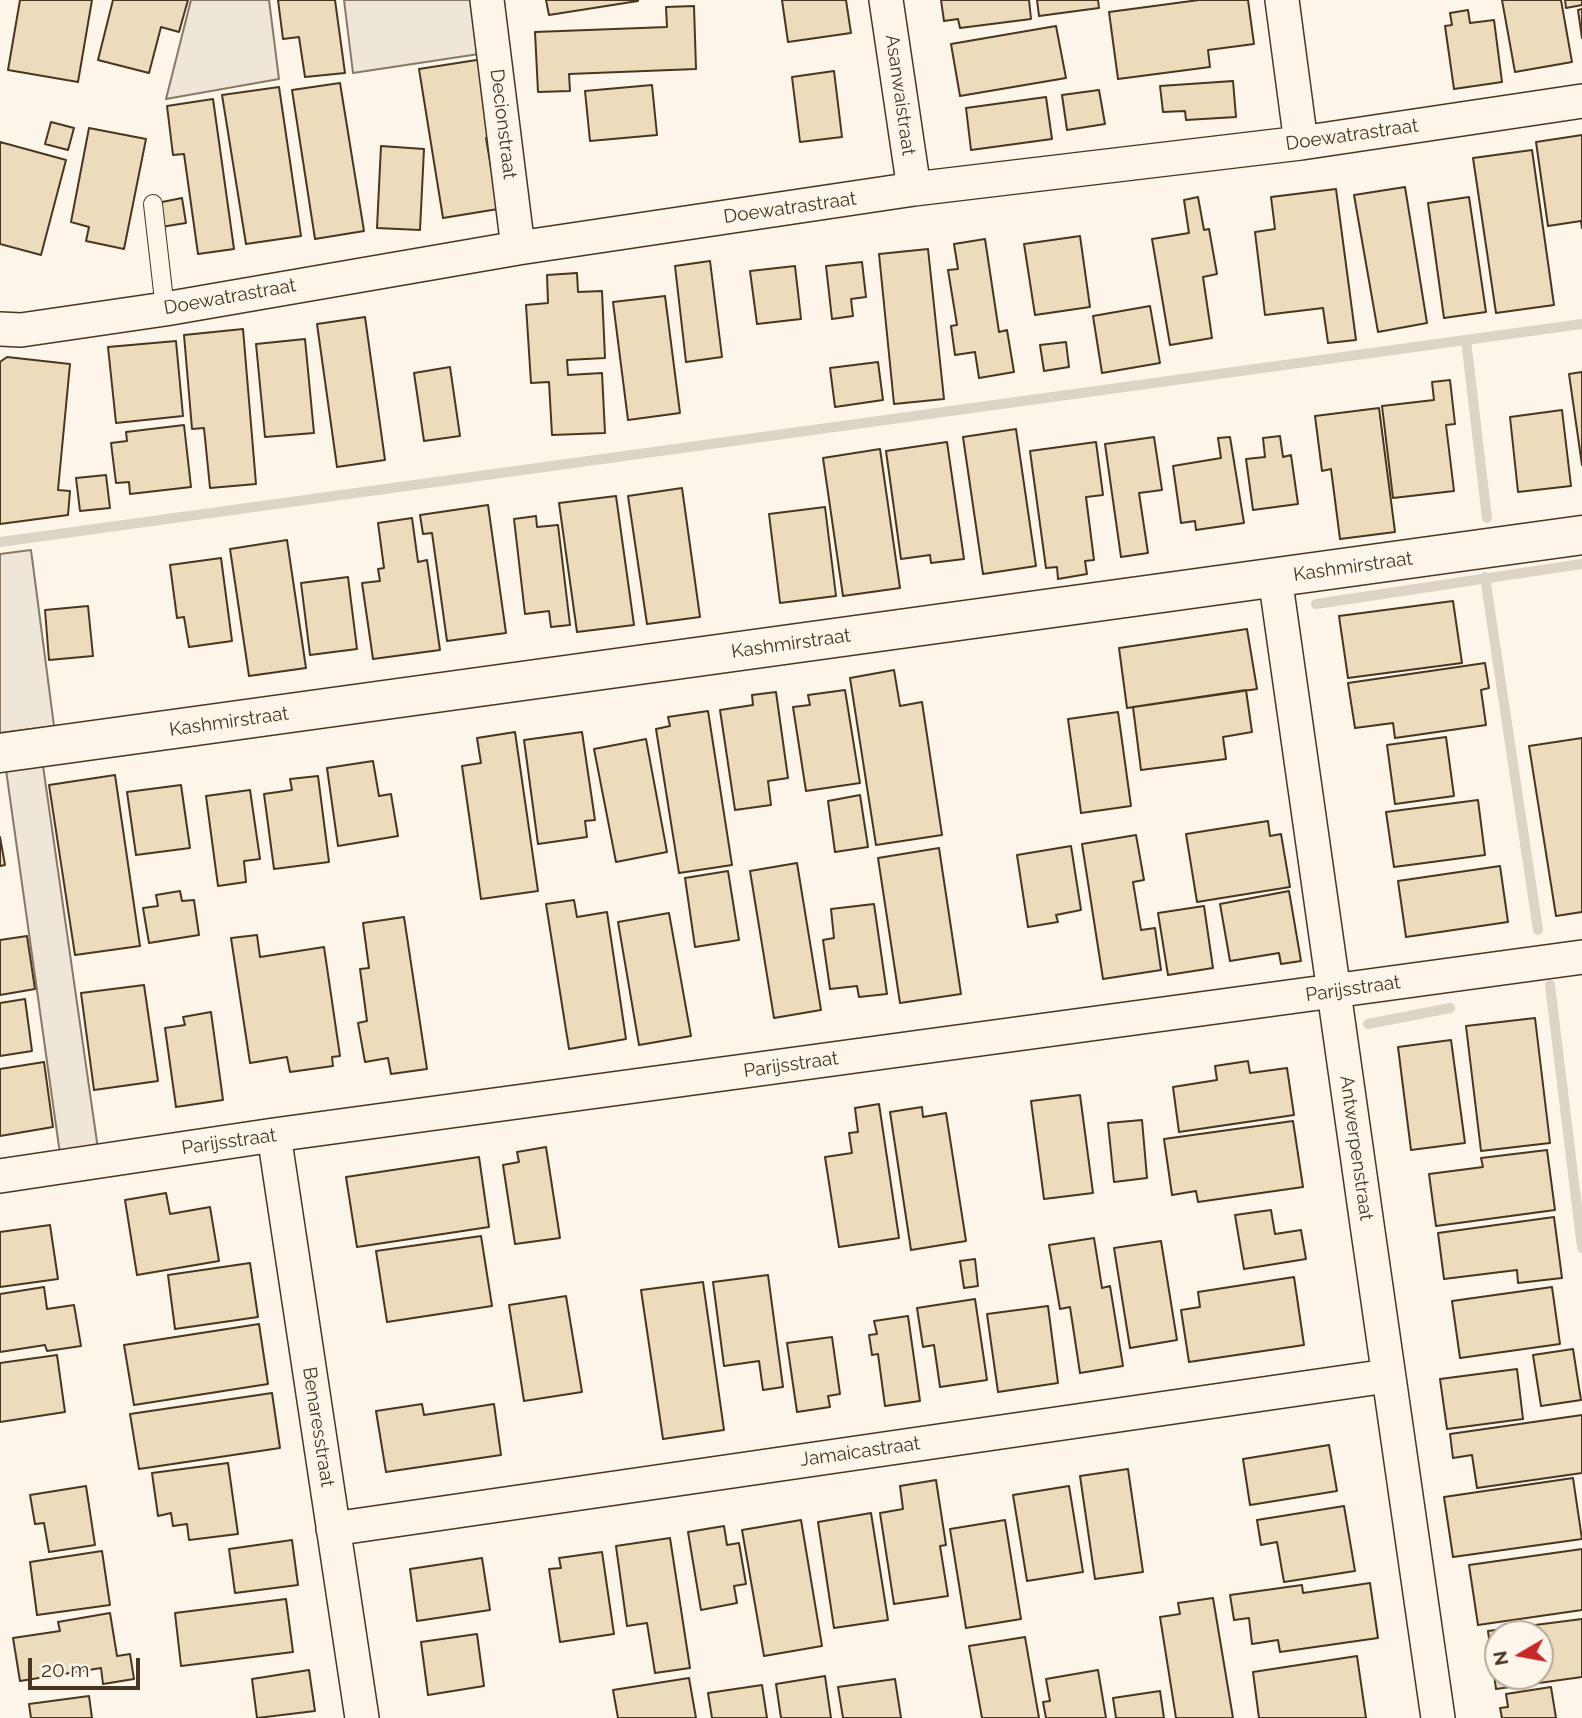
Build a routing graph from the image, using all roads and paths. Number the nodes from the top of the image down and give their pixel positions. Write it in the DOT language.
graph roads {
  1 [pos="487,0"];
  2 [pos="886,0"];
  3 [pos="1282,0"];
  4 [pos="1582,101"];
  5 [pos="1301,143"];
  6 [pos="914,189"];
  7 [pos="153,204"];
  8 [pos="518,248"];
  9 [pos="165,309"];
  10 [pos="0,329"];
  11 [pos="1582,535"];
  12 [pos="1275,577"];
  13 [pos="0,753"];
  14 [pos="1582,957"];
  15 [pos="1335,992"];
  16 [pos="274,1135"];
  17 [pos="0,1176"];
  18 [pos="1387,1376"];
  19 [pos="333,1529"];
  20 [pos="362,1718"];
  21 [pos="1438,1718"];
  1 -- 8 [label="street, Decionstraat"];
  2 -- 6 [label="street, Asanwaistraat"];
  3 -- 5 [label="street"];
  4 -- 5 [label="street, Doewatrastraat"];
  5 -- 6 [label="street, Doewatrastraat"];
  6 -- 8 [label="street, Doewatrastraat"];
  7 -- 9 [label="lane"];
  8 -- 9 [label="street, Doewatrastraat"];
  9 -- 10 [label="street, Doewatrastraat"];
  11 -- 12 [label="street, Kashmirstraat"];
  12 -- 13 [label="street, Kashmirstraat"];
  12 -- 15 [label="street, Antwerpenstraat"];
  14 -- 15 [label="street, Parijsstraat"];
  15 -- 16 [label="street, Parijsstraat"];
  15 -- 18 [label="street, Antwerpenstraat"];
  16 -- 17 [label="street, Parijsstraat"];
  16 -- 19 [label="street, Benaresstraat"];
  18 -- 19 [label="street, Jamaicastraat"];
  18 -- 21 [label="street, Antwerpenstraat"];
  19 -- 20 [label="street, Benaresstraat"];
}
